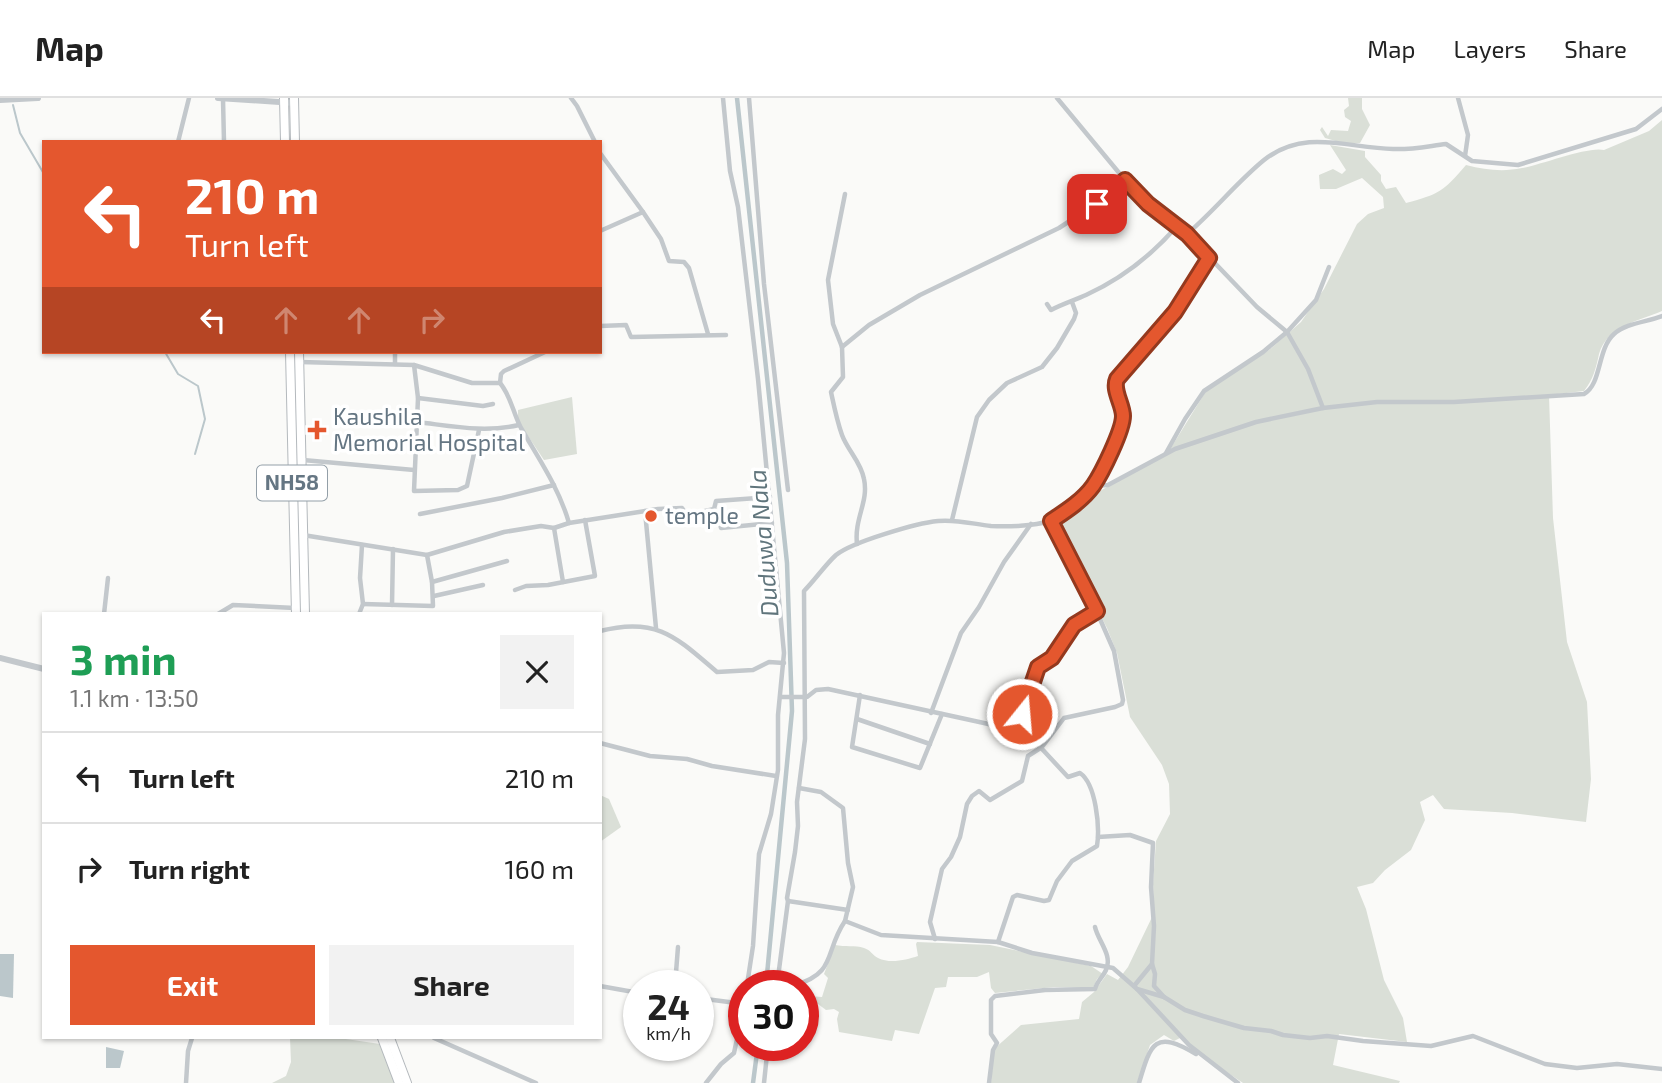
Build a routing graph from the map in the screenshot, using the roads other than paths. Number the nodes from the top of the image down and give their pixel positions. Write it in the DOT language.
graph roads {
  1 [pos="38,98"];
  2 [pos="188,98"];
  3 [pos="571,98"];
  4 [pos="723,98"];
  5 [pos="749,98"];
  6 [pos="1057,98"];
  7 [pos="1458,98"];
  8 [pos="220,99"];
  9 [pos="0,100"];
  10 [pos="289,100"];
  11 [pos="1662,109"];
  12 [pos="178,140"];
  13 [pos="224,140"];
  14 [pos="285,140"];
  15 [pos="295,140"];
  16 [pos="594,140"];
  17 [pos="1465,156"];
  18 [pos="602,157"];
  19 [pos="1125,180"];
  20 [pos="845,194"];
  21 [pos="643,212"];
  22 [pos="1177,226"];
  23 [pos="602,230"];
  24 [pos="1187,234"];
  25 [pos="1209,258"];
  26 [pos="1329,267"];
  27 [pos="1072,302"];
  28 [pos="1048,304"];
  29 [pos="1662,316"];
  30 [pos="602,326"];
  31 [pos="1287,332"];
  32 [pos="708,334"];
  33 [pos="726,335"];
  34 [pos="842,347"];
  35 [pos="290,354"];
  36 [pos="299,354"];
  37 [pos="395,354"];
  38 [pos="541,354"];
  39 [pos="300,362"];
  40 [pos="395,364"];
  41 [pos="414,365"];
  42 [pos="500,383"];
  43 [pos="418,398"];
  44 [pos="492,404"];
  45 [pos="1323,408"];
  46 [pos="417,422"];
  47 [pos="519,425"];
  48 [pos="479,430"];
  49 [pos="1166,454"];
  50 [pos="302,460"];
  51 [pos="414,470"];
  52 [pos="554,485"];
  53 [pos="1093,485"];
  54 [pos="788,490"];
  55 [pos="769,497"];
  56 [pos="714,509"];
  57 [pos="645,511"];
  58 [pos="420,514"];
  59 [pos="585,520"];
  60 [pos="952,520"];
  61 [pos="1051,521"];
  62 [pos="569,523"];
  63 [pos="772,523"];
  64 [pos="1032,523"];
  65 [pos="554,528"];
  66 [pos="303,535"];
  67 [pos="858,544"];
  68 [pos="362,545"];
  69 [pos="393,549"];
  70 [pos="427,555"];
  71 [pos="507,561"];
  72 [pos="108,578"];
  73 [pos="432,582"];
  74 [pos="563,582"];
  75 [pos="483,585"];
  76 [pos="515,590"];
  77 [pos="433,596"];
  78 [pos="363,604"];
  79 [pos="392,605"];
  80 [pos="296,611"];
  81 [pos="1097,611"];
  82 [pos="104,612"];
  83 [pos="221,612"];
  84 [pos="305,612"];
  85 [pos="360,612"];
  86 [pos="656,628"];
  87 [pos="602,631"];
  88 [pos="0,658"];
  89 [pos="783,663"];
  90 [pos="42,668"];
  91 [pos="860,695"];
  92 [pos="807,697"];
  93 [pos="781,698"];
  94 [pos="931,713"];
  95 [pos="942,714"];
  96 [pos="857,719"];
  97 [pos="1016,730"];
  98 [pos="602,744"];
  99 [pos="930,744"];
  100 [pos="1042,747"];
  101 [pos="776,776"];
  102 [pos="799,788"];
  103 [pos="1098,837"];
  104 [pos="788,901"];
  105 [pos="848,910"];
  106 [pos="845,921"];
  107 [pos="1095,927"];
  108 [pos="935,939"];
  109 [pos="998,942"];
  110 [pos="678,947"];
  111 [pos="1152,964"];
  112 [pos="1108,966"];
  113 [pos="676,970"];
  114 [pos="749,970"];
  115 [pos="780,970"];
  116 [pos="819,974"];
  117 [pos="602,986"];
  118 [pos="1135,988"];
  119 [pos="623,990"];
  120 [pos="1164,997"];
  121 [pos="192,1039"];
  122 [pos="385,1039"];
  123 [pos="436,1039"];
  124 [pos="728,1059"];
  125 [pos="1207,1060"];
  126 [pos="766,1061"];
  127 [pos="1662,1069"];
  128 [pos="186,1083"];
  129 [pos="399,1083"];
  130 [pos="407,1083"];
  131 [pos="536,1083"];
  132 [pos="706,1083"];
  133 [pos="764,1083"];
  134 [pos="989,1083"];
  135 [pos="1139,1083"];
  136 [pos="1238,1083"];
  1 -- 9 [label="street"];
  2 -- 12 [label="street"];
  3 -- 16 [label="street"];
  4 -- 55 [label="street"];
  5 -- 54 [label="street"];
  6 -- 19 [label="street"];
  7 -- 17 [label="street"];
  8 -- 10 [label="street"];
  8 -- 13 [label="street"];
  10 -- 14 [label="highway"];
  10 -- 15 [label="highway"];
  11 -- 17 [label="street"];
  17 -- 24 [label="street"];
  18 -- 21 [label="street"];
  19 -- 22 [label="street"];
  19 -- 34 [label="street"];
  20 -- 34 [label="street"];
  21 -- 23 [label="street"];
  21 -- 32 [label="street"];
  22 -- 24 [label="street"];
  22 -- 27 [label="street"];
  24 -- 25 [label="street"];
  25 -- 31 [label="street"];
  25 -- 53 [label="street"];
  26 -- 31 [label="street"];
  27 -- 28 [label="street"];
  27 -- 60 [label="street"];
  29 -- 45 [label="street"];
  30 -- 32 [label="street"];
  31 -- 45 [label="street"];
  31 -- 49 [label="street"];
  32 -- 33 [label="street"];
  34 -- 67 [label="street"];
  35 -- 80 [label="highway, NH58"];
  36 -- 39 [label="highway, NH58"];
  37 -- 40 [label="street"];
  38 -- 42 [label="street"];
  39 -- 40 [label="street"];
  39 -- 50 [label="highway, NH58"];
  40 -- 41 [label="street"];
  41 -- 42 [label="street"];
  41 -- 43 [label="street"];
  42 -- 47 [label="street"];
  43 -- 44 [label="street"];
  43 -- 46 [label="street"];
  45 -- 49 [label="street"];
  46 -- 48 [label="street"];
  46 -- 51 [label="street"];
  47 -- 48 [label="street"];
  47 -- 52 [label="street"];
  48 -- 51 [label="street"];
  49 -- 53 [label="street"];
  50 -- 51 [label="street"];
  50 -- 66 [label="highway, NH58"];
  52 -- 58 [label="street"];
  52 -- 62 [label="street"];
  53 -- 61 [label="street"];
  55 -- 56 [label="street"];
  55 -- 63 [label="street"];
  56 -- 57 [label="street"];
  56 -- 63 [label="street"];
  57 -- 59 [label="street"];
  57 -- 86 [label="street"];
  59 -- 62 [label="street"];
  59 -- 74 [label="street"];
  60 -- 64 [label="street"];
  60 -- 67 [label="street"];
  61 -- 64 [label="street"];
  61 -- 81 [label="street"];
  62 -- 65 [label="street"];
  63 -- 89 [label="street"];
  64 -- 94 [label="street"];
  65 -- 70 [label="street"];
  65 -- 74 [label="street"];
  66 -- 68 [label="street"];
  66 -- 84 [label="highway, NH58"];
  67 -- 92 [label="street"];
  68 -- 69 [label="street"];
  68 -- 78 [label="street"];
  69 -- 70 [label="street"];
  69 -- 79 [label="street"];
  70 -- 73 [label="street"];
  71 -- 73 [label="street"];
  72 -- 82 [label="street"];
  73 -- 77 [label="street"];
  74 -- 76 [label="street"];
  75 -- 77 [label="street"];
  77 -- 79 [label="street"];
  78 -- 79 [label="street"];
  78 -- 85 [label="street"];
  80 -- 83 [label="street"];
  81 -- 97 [label="street"];
  81 -- 100 [label="street"];
  86 -- 87 [label="street"];
  86 -- 89 [label="street"];
  88 -- 90 [label="street"];
  89 -- 93 [label="street"];
  91 -- 92 [label="street"];
  91 -- 94 [label="street"];
  91 -- 96 [label="street"];
  92 -- 93 [label="street"];
  92 -- 102 [label="street"];
  93 -- 101 [label="street"];
  94 -- 95 [label="street"];
  95 -- 97 [label="street"];
  95 -- 99 [label="street"];
  96 -- 99 [label="street"];
  96 -- 99 [label="street"];
  97 -- 100 [label="street"];
  98 -- 101 [label="street"];
  100 -- 103 [label="street"];
  100 -- 108 [label="street"];
  101 -- 114 [label="street"];
  102 -- 104 [label="street"];
  102 -- 105 [label="street"];
  103 -- 109 [label="street"];
  103 -- 111 [label="street"];
  104 -- 105 [label="street"];
  104 -- 115 [label="street"];
  105 -- 106 [label="street"];
  106 -- 108 [label="street"];
  106 -- 116 [label="street"];
  107 -- 112 [label="street"];
  108 -- 109 [label="street"];
  109 -- 112 [label="street"];
  110 -- 113 [label="street"];
  111 -- 118 [label="street"];
  111 -- 120 [label="street"];
  112 -- 118 [label="street"];
  112 -- 134 [label="street"];
  117 -- 119 [label="street"];
  118 -- 120 [label="street"];
  118 -- 125 [label="street"];
  120 -- 127 [label="street"];
  121 -- 128 [label="street"];
  122 -- 129 [label="highway"];
  122 -- 130 [label="highway"];
  123 -- 131 [label="street"];
  124 -- 132 [label="street"];
  125 -- 135 [label="street"];
  125 -- 136 [label="street"];
  126 -- 133 [label="street"];
}
